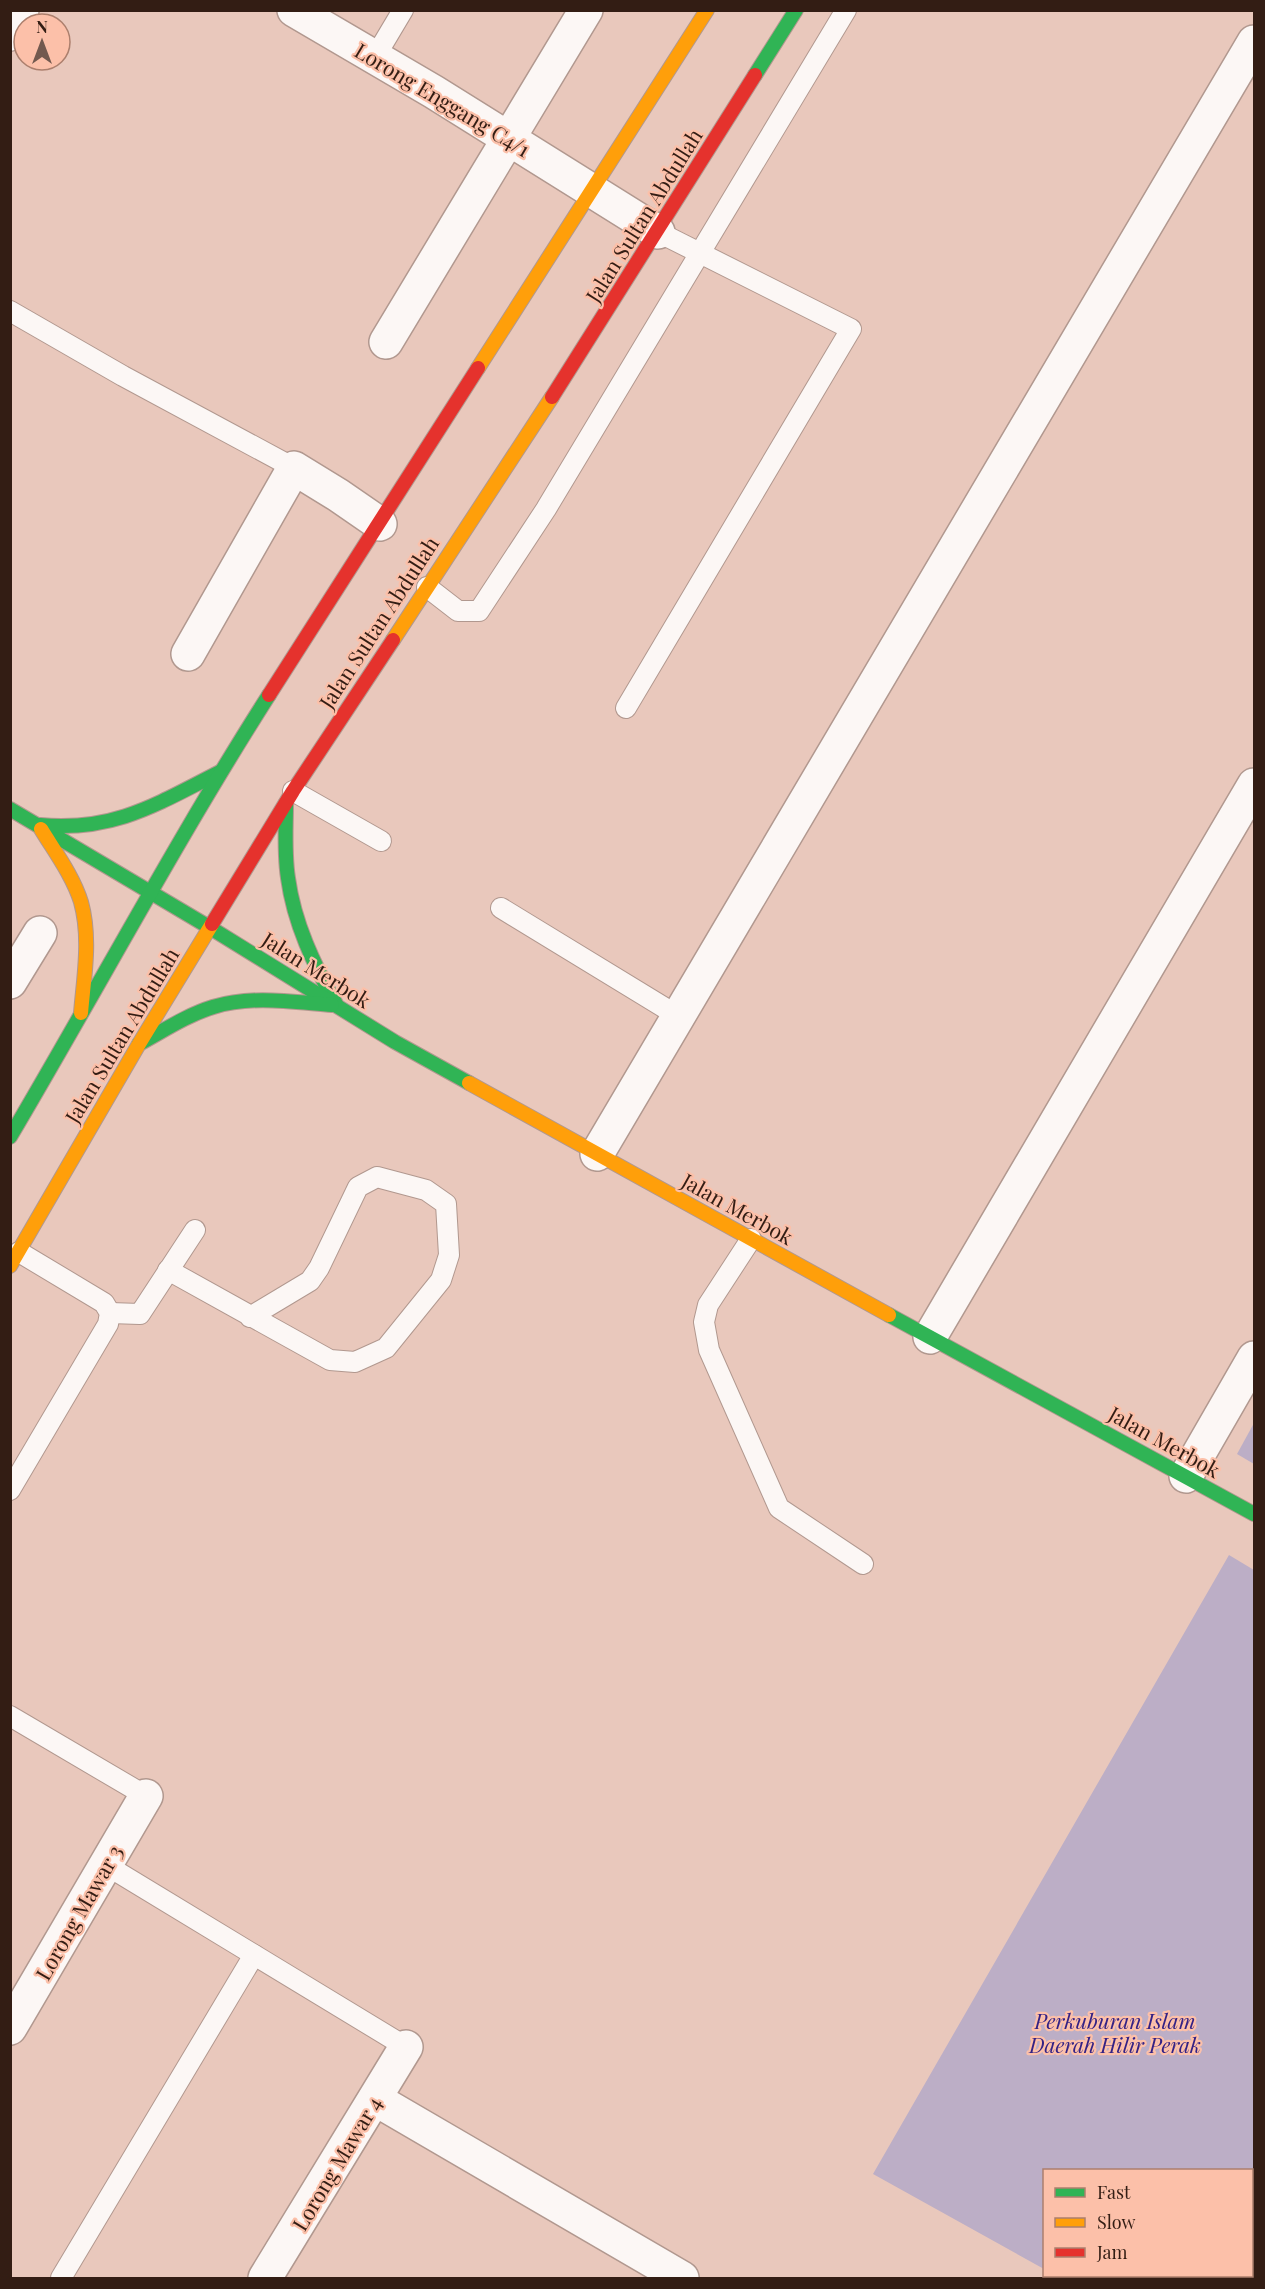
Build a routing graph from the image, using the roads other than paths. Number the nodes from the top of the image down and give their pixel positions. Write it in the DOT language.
graph roads {
  1 [pos="22,10"];
  2 [pos="294,10"];
  3 [pos="403,10"];
  4 [pos="586,10"];
  5 [pos="796,10"];
  6 [pos="846,10"];
  7 [pos="701,15"];
  8 [pos="10,34"];
  9 [pos="1254,42"];
  10 [pos="375,57"];
  11 [pos="509,138"];
  12 [pos="592,190"];
  13 [pos="658,232"];
  14 [pos="700,253"];
  15 [pos="10,311"];
  16 [pos="386,342"];
  17 [pos="294,468"];
  18 [pos="380,524"];
  19 [pos="427,587"];
  20 [pos="188,654"];
  21 [pos="626,708"];
  22 [pos="219,772"];
  23 [pos="1254,785"];
  24 [pos="290,797"];
  25 [pos="10,809"];
  26 [pos="38,825"];
  27 [pos="381,841"];
  28 [pos="151,894"];
  29 [pos="501,908"];
  30 [pos="209,927"];
  31 [pos="40,933"];
  32 [pos="10,982"];
  33 [pos="336,1005"];
  34 [pos="678,1016"];
  35 [pos="80,1019"];
  36 [pos="139,1044"];
  37 [pos="10,1137"];
  38 [pos="597,1154"];
  39 [pos="195,1230"];
  40 [pos="751,1239"];
  41 [pos="15,1259"];
  42 [pos="168,1270"];
  43 [pos="110,1313"];
  44 [pos="250,1317"];
  45 [pos="930,1337"];
  46 [pos="1254,1358"];
  47 [pos="1186,1476"];
  48 [pos="10,1490"];
  49 [pos="1254,1514"];
  50 [pos="863,1564"];
  51 [pos="10,1716"];
  52 [pos="146,1796"];
  53 [pos="106,1865"];
  54 [pos="254,1955"];
  55 [pos="10,2028"];
  56 [pos="406,2047"];
  57 [pos="375,2099"];
  58 [pos="61,2278"];
  59 [pos="265,2278"];
  60 [pos="682,2278"];
  1 -- 8 [label="street"];
  2 -- 10 [label="street, Lorong Enggang C4/1"];
  3 -- 10 [label="lane"];
  4 -- 11 [label="street"];
  5 -- 13 [label="main road, Jalan Sultan Abdullah"];
  6 -- 14 [label="lane"];
  7 -- 12 [label="main road, Jalan Sultan Abdullah"];
  9 -- 34 [label="street"];
  10 -- 11 [label="street, Lorong Enggang C4/1"];
  11 -- 12 [label="street, Lorong Enggang C4/1"];
  11 -- 16 [label="street"];
  12 -- 13 [label="street, Lorong Enggang C4/1"];
  12 -- 18 [label="main road, Jalan Sultan Abdullah"];
  13 -- 14 [label="lane"];
  13 -- 19 [label="main road, Jalan Sultan Abdullah"];
  14 -- 19 [label="lane"];
  14 -- 21 [label="lane"];
  15 -- 17 [label="lane"];
  17 -- 18 [label="street"];
  17 -- 20 [label="street"];
  18 -- 22 [label="main road, Jalan Sultan Abdullah"];
  19 -- 24 [label="main road, Jalan Sultan Abdullah"];
  22 -- 26 [label="main road"];
  22 -- 28 [label="main road, Jalan Sultan Abdullah"];
  23 -- 45 [label="street"];
  24 -- 27 [label="lane"];
  24 -- 30 [label="main road, Jalan Sultan Abdullah"];
  24 -- 33 [label="main road"];
  25 -- 26 [label="main road, Jalan Merbok"];
  26 -- 28 [label="main road, Jalan Merbok"];
  26 -- 35 [label="main road"];
  28 -- 30 [label="main road, Jalan Merbok"];
  28 -- 35 [label="main road, Jalan Sultan Abdullah"];
  29 -- 34 [label="lane"];
  30 -- 33 [label="main road, Jalan Merbok"];
  30 -- 36 [label="main road, Jalan Sultan Abdullah"];
  31 -- 32 [label="street"];
  33 -- 36 [label="main road"];
  33 -- 38 [label="main road, Jalan Merbok"];
  34 -- 38 [label="street"];
  35 -- 37 [label="main road, Jalan Sultan Abdullah"];
  36 -- 41 [label="main road, Jalan Sultan Abdullah"];
  38 -- 40 [label="main road, Jalan Merbok"];
  39 -- 42 [label="lane"];
  40 -- 45 [label="main road, Jalan Merbok"];
  40 -- 50 [label="lane"];
  41 -- 43 [label="lane"];
  42 -- 43 [label="lane"];
  42 -- 44 [label="lane"];
  43 -- 48 [label="lane"];
  44 -- 44 [label="lane"];
  45 -- 47 [label="main road, Jalan Merbok"];
  46 -- 47 [label="street"];
  47 -- 49 [label="main road, Jalan Merbok"];
  51 -- 52 [label="lane"];
  52 -- 53 [label="street, Lorong Mawar 3"];
  53 -- 54 [label="lane"];
  53 -- 55 [label="street, Lorong Mawar 3"];
  54 -- 56 [label="lane"];
  54 -- 58 [label="lane"];
  56 -- 57 [label="street, Lorong Mawar 4"];
  57 -- 59 [label="street, Lorong Mawar 4"];
  57 -- 60 [label="street"];
}
